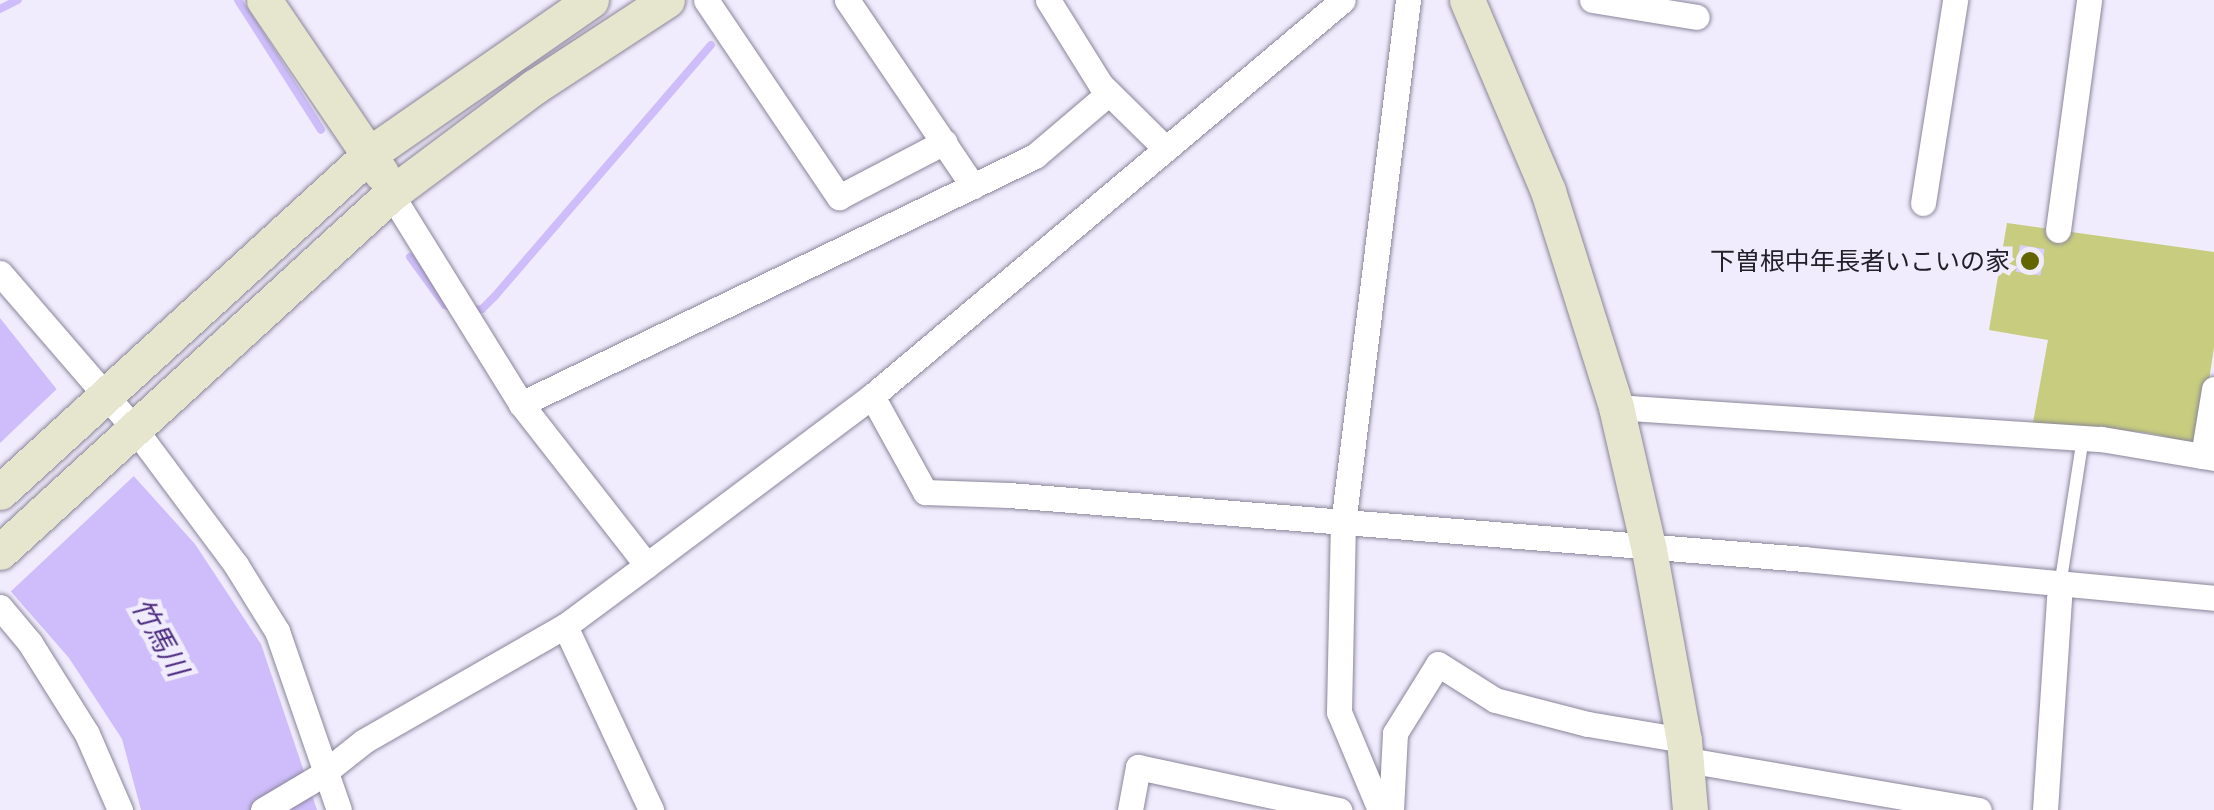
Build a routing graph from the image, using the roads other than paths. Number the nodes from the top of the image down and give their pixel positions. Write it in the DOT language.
graph roads {
  1 [pos="264,0"];
  2 [pos="591,0"];
  3 [pos="667,0"];
  4 [pos="706,0"];
  5 [pos="847,0"];
  6 [pos="1048,0"];
  7 [pos="1344,0"];
  8 [pos="1408,0"];
  9 [pos="1466,0"];
  10 [pos="1592,0"];
  11 [pos="1955,0"];
  12 [pos="2090,0"];
  13 [pos="1696,17"];
  14 [pos="1109,93"];
  15 [pos="944,142"];
  16 [pos="1166,149"];
  17 [pos="371,153"];
  18 [pos="973,186"];
  19 [pos="391,194"];
  20 [pos="1924,203"];
  21 [pos="2058,230"];
  22 [pos="0,273"];
  23 [pos="2214,389"];
  24 [pos="872,396"];
  25 [pos="100,398"];
  26 [pos="522,404"];
  27 [pos="1616,407"];
  28 [pos="129,432"];
  29 [pos="2083,438"];
  30 [pos="2209,457"];
  31 [pos="0,492"];
  32 [pos="1342,524"];
  33 [pos="1649,550"];
  34 [pos="0,552"];
  35 [pos="647,566"];
  36 [pos="2060,586"];
  37 [pos="2214,598"];
  38 [pos="0,607"];
  39 [pos="565,626"];
  40 [pos="1685,750"];
  41 [pos="324,772"];
  42 [pos="120,810"];
  43 [pos="263,810"];
  44 [pos="339,810"];
  45 [pos="651,810"];
  46 [pos="1130,810"];
  47 [pos="1340,810"];
  48 [pos="1380,810"];
  49 [pos="1392,810"];
  50 [pos="1690,810"];
  51 [pos="1979,810"];
  52 [pos="2045,810"];
  1 -- 17 [label="street"];
  2 -- 17 [label="street"];
  3 -- 19 [label="street"];
  4 -- 15 [label="street"];
  5 -- 15 [label="street"];
  6 -- 14 [label="street"];
  7 -- 16 [label="street"];
  8 -- 32 [label="street"];
  9 -- 27 [label="street"];
  10 -- 13 [label="street"];
  11 -- 20 [label="street"];
  12 -- 21 [label="street"];
  14 -- 16 [label="street"];
  14 -- 18 [label="street"];
  15 -- 18 [label="street"];
  16 -- 24 [label="street"];
  17 -- 19 [label="street"];
  17 -- 25 [label="street"];
  18 -- 26 [label="street"];
  19 -- 26 [label="street"];
  19 -- 28 [label="street"];
  22 -- 25 [label="street"];
  23 -- 30 [label="street"];
  24 -- 32 [label="street"];
  24 -- 35 [label="street"];
  25 -- 28 [label="street"];
  25 -- 31 [label="street"];
  26 -- 35 [label="street"];
  27 -- 29 [label="street"];
  27 -- 33 [label="street"];
  28 -- 34 [label="street"];
  28 -- 41 [label="street"];
  29 -- 30 [label="street"];
  29 -- 36 [label="lane"];
  32 -- 33 [label="street"];
  32 -- 48 [label="street"];
  33 -- 36 [label="street"];
  33 -- 40 [label="street"];
  35 -- 39 [label="street"];
  36 -- 37 [label="street"];
  36 -- 52 [label="street"];
  38 -- 42 [label="street"];
  39 -- 41 [label="street"];
  39 -- 45 [label="street"];
  40 -- 49 [label="street"];
  40 -- 50 [label="street"];
  40 -- 51 [label="street"];
  41 -- 43 [label="street"];
  41 -- 44 [label="street"];
  46 -- 47 [label="street"];
}
